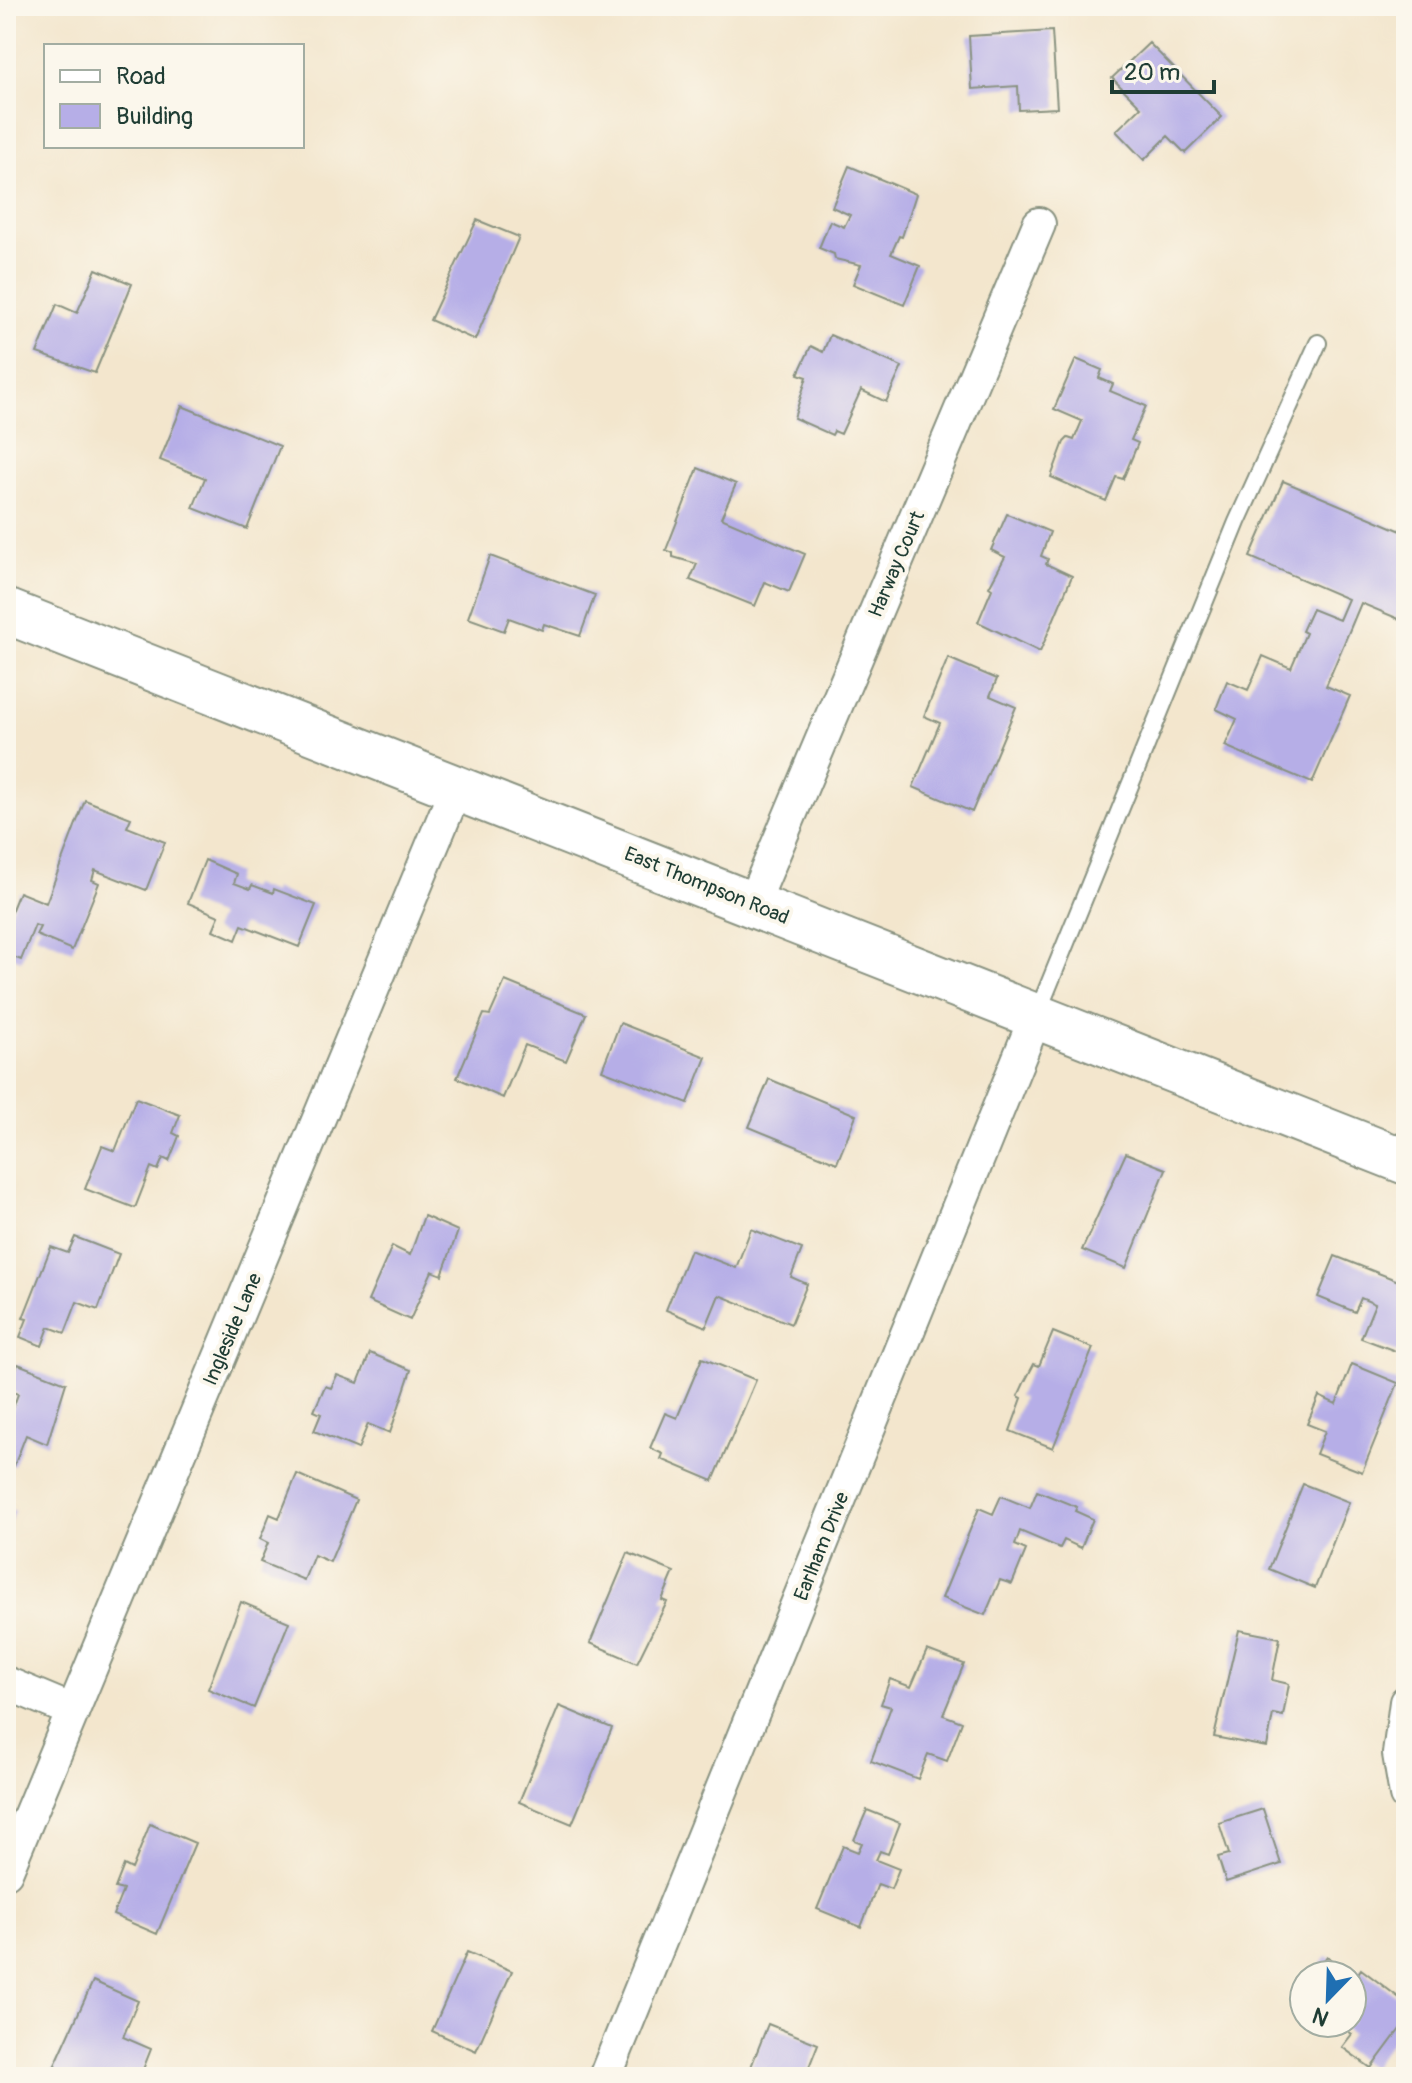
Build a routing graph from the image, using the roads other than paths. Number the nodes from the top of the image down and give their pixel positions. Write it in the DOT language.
graph roads {
  1 [pos="1039,224"];
  2 [pos="1318,343"];
  3 [pos="6,611"];
  4 [pos="457,786"];
  5 [pos="753,903"];
  6 [pos="1036,1016"];
  7 [pos="1406,1162"];
  8 [pos="6,1683"];
  9 [pos="1406,1702"];
  10 [pos="73,1711"];
  11 [pos="1406,1795"];
  12 [pos="6,1872"];
  13 [pos="605,2077"];
  1 -- 5 [label="street, Harway Court"];
  2 -- 6 [label="lane"];
  3 -- 4 [label="main road, East Thompson Road"];
  4 -- 5 [label="main road, East Thompson Road"];
  4 -- 10 [label="street, Ingleside Lane"];
  5 -- 6 [label="main road, East Thompson Road"];
  6 -- 7 [label="main road, East Thompson Road"];
  6 -- 13 [label="street, Earlham Drive"];
  8 -- 10 [label="street"];
  9 -- 11 [label="street"];
  10 -- 12 [label="street, Ingleside Lane"];
}
